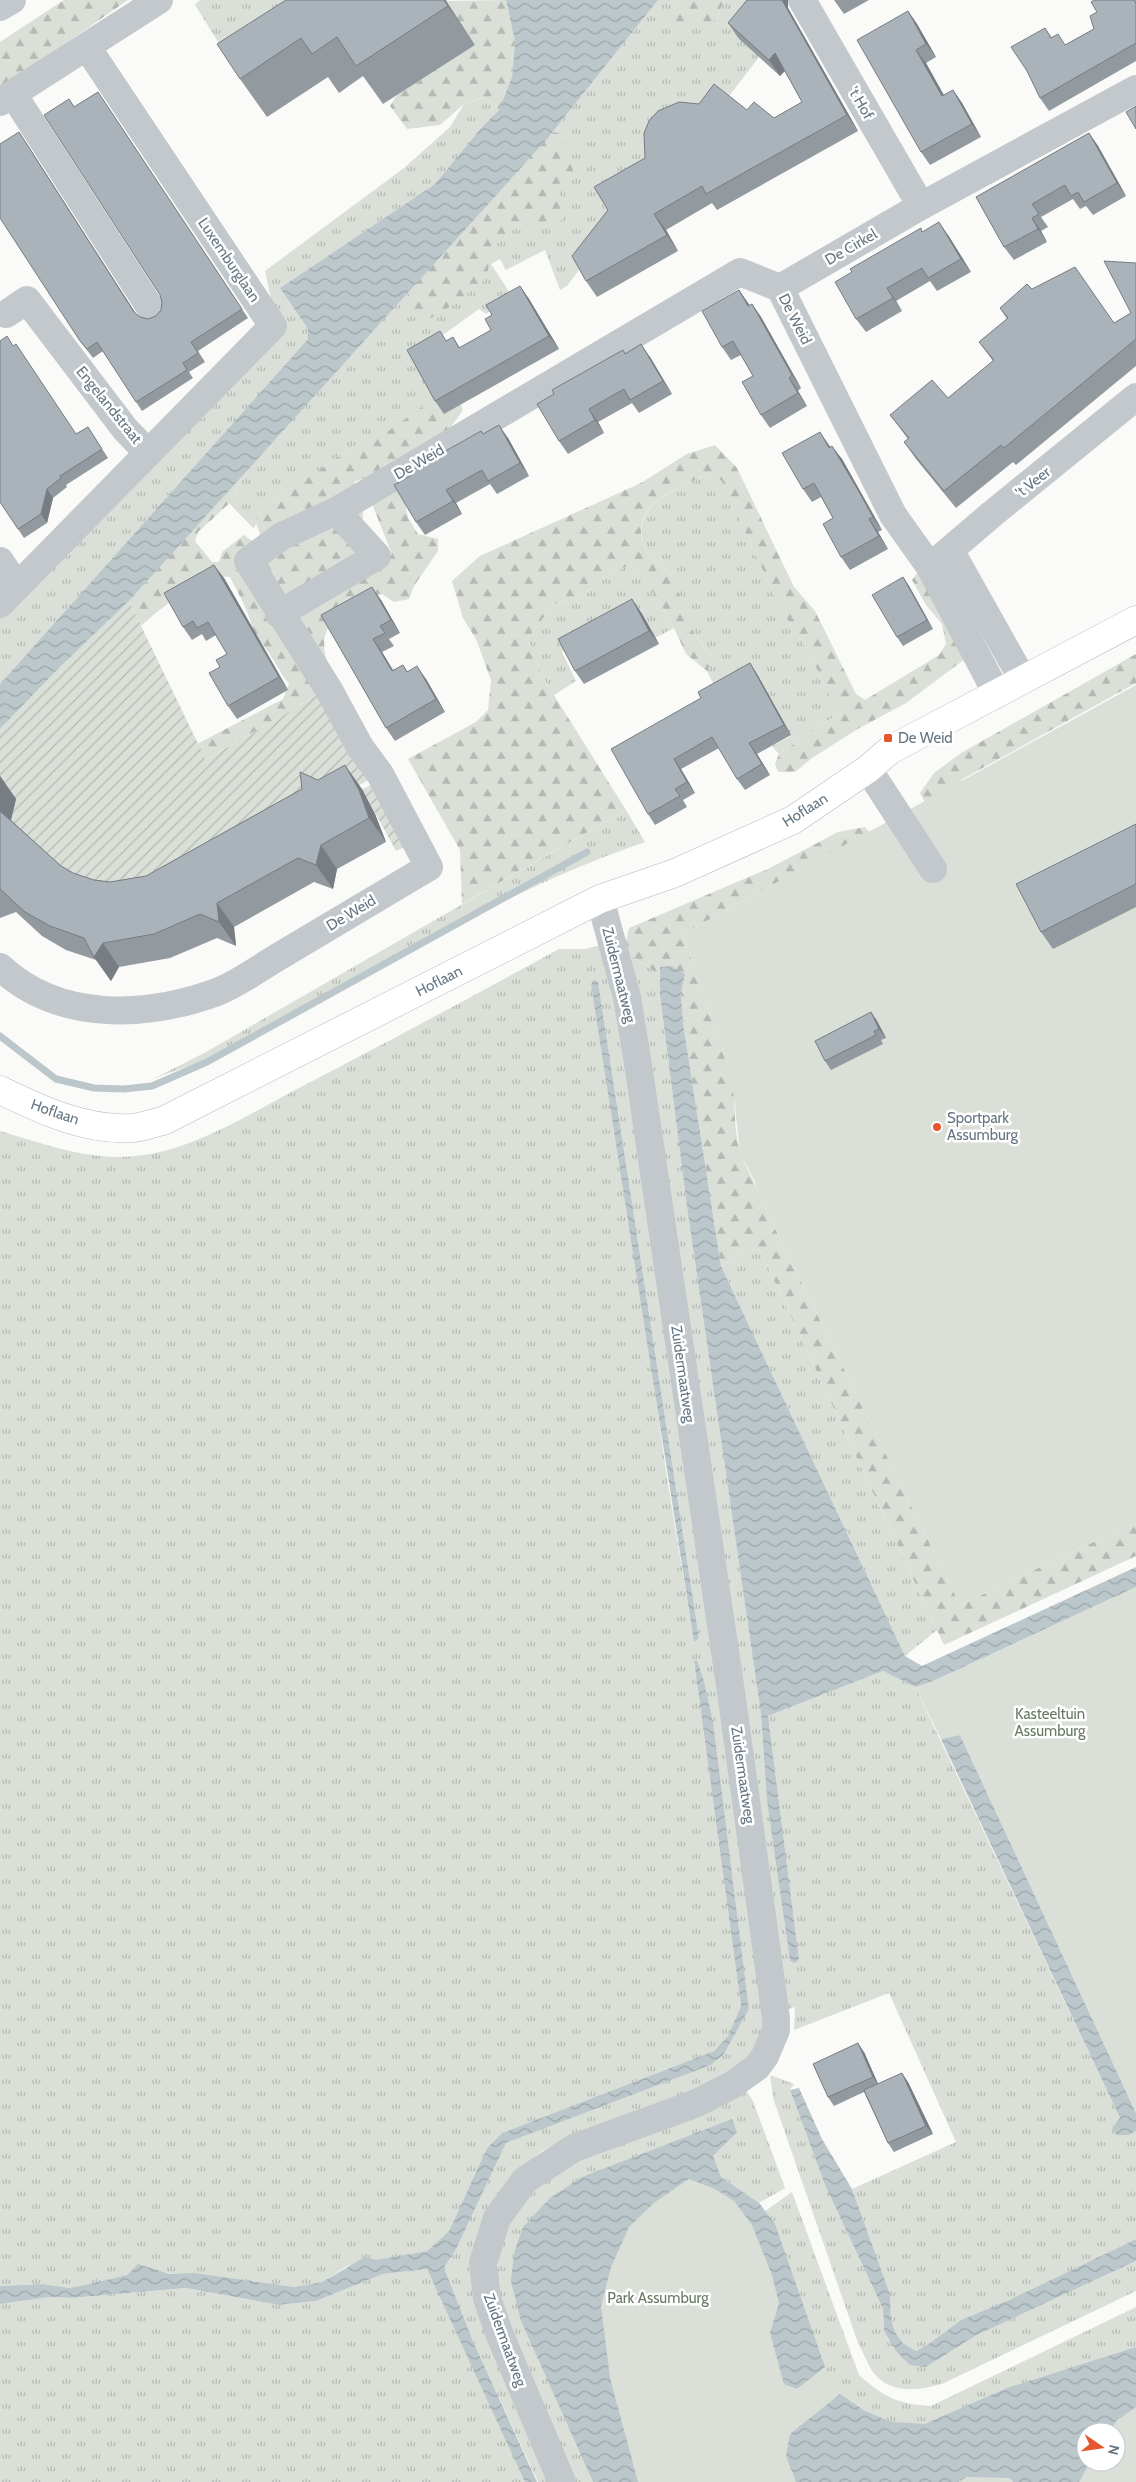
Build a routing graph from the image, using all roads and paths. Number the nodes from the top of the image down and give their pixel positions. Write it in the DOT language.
graph roads {
  1 [pos="12,0"];
  2 [pos="159,0"];
  3 [pos="802,0"];
  4 [pos="0,8"];
  5 [pos="87,46"];
  6 [pos="1136,89"];
  7 [pos="6,98"];
  8 [pos="921,206"];
  9 [pos="780,288"];
  10 [pos="2,312"];
  11 [pos="153,312"];
  12 [pos="1136,397"];
  13 [pos="148,453"];
  14 [pos="336,511"];
  15 [pos="940,558"];
  16 [pos="0,561"];
  17 [pos="8,595"];
  18 [pos="279,614"];
  19 [pos="1136,620"];
  20 [pos="1023,680"];
  21 [pos="997,694"];
  22 [pos="868,769"];
  23 [pos="933,869"];
  24 [pos="600,899"];
  25 [pos="0,967"];
  26 [pos="0,1090"];
  27 [pos="562,2482"];
  1 -- 4 [label="street"];
  2 -- 5 [label="street"];
  3 -- 8 [label="street, 't Hof"];
  5 -- 7 [label="street"];
  5 -- 13 [label="street, Luxemburglaan"];
  6 -- 8 [label="street"];
  7 -- 11 [label="street"];
  8 -- 9 [label="street, De Cirkel"];
  9 -- 14 [label="street, De Weid"];
  9 -- 15 [label="street, De Weid"];
  10 -- 13 [label="street, Engelandstraat"];
  12 -- 15 [label="street, 't Veer"];
  13 -- 17 [label="street, Engelandstraat"];
  14 -- 18 [label="street, De Weid"];
  14 -- 18 [label="street"];
  15 -- 20 [label="street, De Weid"];
  15 -- 21 [label="street, De Weid"];
  16 -- 17 [label="street, Engelandstraat"];
  18 -- 25 [label="street, De Weid"];
  19 -- 20 [label="main road, Hoflaan"];
  20 -- 21 [label="main road, Hoflaan"];
  21 -- 22 [label="main road, Hoflaan"];
  22 -- 23 [label="street"];
  22 -- 24 [label="main road, Hoflaan"];
  24 -- 26 [label="main road, Hoflaan"];
  24 -- 27 [label="street, Zuidermaatweg"];
}
